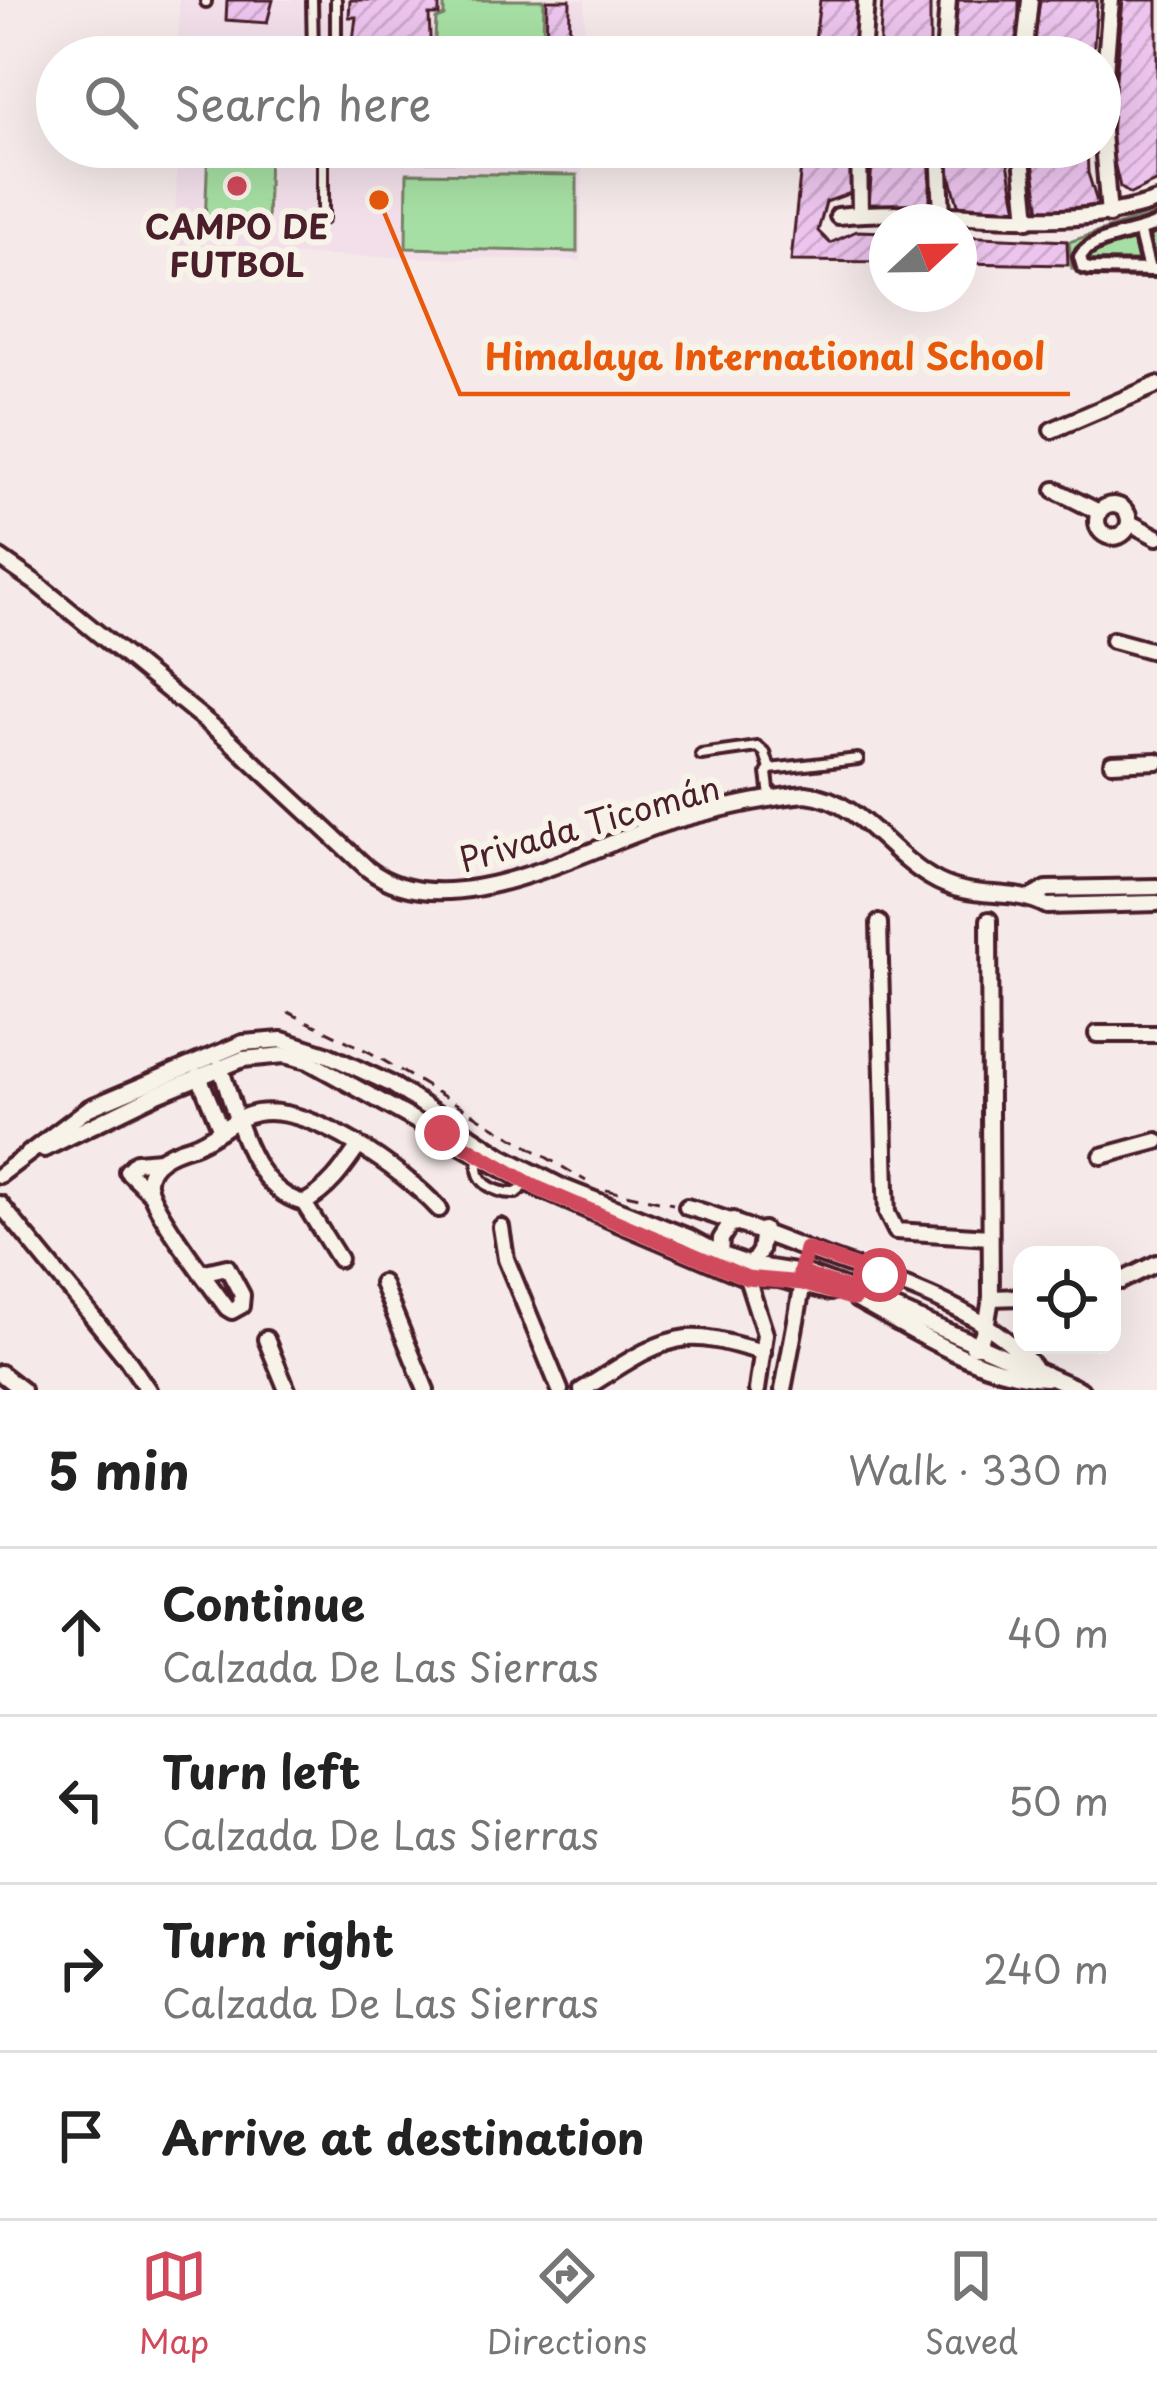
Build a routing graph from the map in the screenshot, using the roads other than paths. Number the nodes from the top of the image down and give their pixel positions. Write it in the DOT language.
graph roads {
  1 [pos="312,0"];
  2 [pos="336,0"];
  3 [pos="866,0"];
  4 [pos="948,0"];
  5 [pos="1030,0"];
  6 [pos="1111,0"];
  7 [pos="313,36"];
  8 [pos="336,36"];
  9 [pos="863,36"];
  10 [pos="945,36"];
  11 [pos="1026,36"];
  12 [pos="1108,36"];
  13 [pos="323,168"];
  14 [pos="859,168"];
  15 [pos="940,168"];
  16 [pos="1023,168"];
  17 [pos="1105,168"];
  18 [pos="1157,201"];
  19 [pos="942,204"];
  20 [pos="860,214"];
  21 [pos="869,214"];
  22 [pos="1109,215"];
  23 [pos="838,216"];
  24 [pos="977,217"];
  25 [pos="322,218"];
  26 [pos="1028,220"];
  27 [pos="1157,224"];
  28 [pos="1140,233"];
  29 [pos="1153,270"];
  30 [pos="1157,385"];
  31 [pos="1052,430"];
  32 [pos="1055,490"];
  33 [pos="1099,512"];
  34 [pos="1130,523"];
  35 [pos="1157,537"];
  36 [pos="0,558"];
  37 [pos="1113,640"];
  38 [pos="1157,652"];
  39 [pos="701,754"];
  40 [pos="858,759"];
  41 [pos="1157,761"];
  42 [pos="1112,763"];
  43 [pos="770,769"];
  44 [pos="771,799"];
  45 [pos="1157,887"];
  46 [pos="1032,897"];
  47 [pos="1157,903"];
  48 [pos="989,920"];
  49 [pos="879,923"];
  50 [pos="1097,1034"];
  51 [pos="1157,1034"];
  52 [pos="220,1067"];
  53 [pos="199,1076"];
  54 [pos="238,1118"];
  55 [pos="220,1130"];
  56 [pos="60,1134"];
  57 [pos="1157,1141"];
  58 [pos="358,1147"];
  59 [pos="481,1156"];
  60 [pos="1102,1156"];
  61 [pos="0,1175"];
  62 [pos="528,1183"];
  63 [pos="304,1203"];
  64 [pos="0,1204"];
  65 [pos="686,1207"];
  66 [pos="439,1210"];
  67 [pos="733,1220"];
  68 [pos="501,1227"];
  69 [pos="763,1230"];
  70 [pos="990,1237"];
  71 [pos="806,1249"];
  72 [pos="720,1254"];
  73 [pos="339,1259"];
  74 [pos="1157,1263"];
  75 [pos="749,1272"];
  76 [pos="201,1273"];
  77 [pos="801,1278"];
  78 [pos="1121,1281"];
  79 [pos="382,1283"];
  80 [pos="856,1295"];
  81 [pos="991,1298"];
  82 [pos="1013,1298"];
  83 [pos="986,1328"];
  84 [pos="765,1334"];
  85 [pos="792,1335"];
  86 [pos="266,1339"];
  87 [pos="940,1342"];
  88 [pos="977,1346"];
  89 [pos="763,1352"];
  90 [pos="1036,1370"];
  91 [pos="0,1373"];
  92 [pos="1051,1378"];
  93 [pos="22,1390"];
  94 [pos="148,1390"];
  95 [pos="287,1390"];
  96 [pos="425,1390"];
  97 [pos="560,1390"];
  98 [pos="582,1390"];
  99 [pos="757,1390"];
  100 [pos="783,1390"];
  101 [pos="1081,1390"];
  1 -- 7 [label="lane"];
  2 -- 8 [label="lane"];
  3 -- 9 [label="street"];
  4 -- 10 [label="street"];
  5 -- 11 [label="street"];
  6 -- 12 [label="street"];
  13 -- 25 [label="lane"];
  14 -- 20 [label="street"];
  15 -- 19 [label="street"];
  16 -- 26 [label="street"];
  17 -- 22 [label="street"];
  18 -- 22 [label="street"];
  20 -- 21 [label="street"];
  20 -- 23 [label="street"];
  22 -- 26 [label="street"];
  24 -- 26 [label="street"];
  27 -- 28 [label="street"];
  28 -- 29 [label="street"];
  28 -- 29 [label="street"];
  30 -- 31 [label="street"];
  32 -- 33 [label="street"];
  33 -- 34 [label="street"];
  33 -- 34 [label="street"];
  34 -- 35 [label="street"];
  36 -- 44 [label="street, Privada Ticomán"];
  37 -- 38 [label="street"];
  39 -- 43 [label="lane"];
  40 -- 43 [label="lane"];
  41 -- 42 [label="street"];
  43 -- 44 [label="lane"];
  44 -- 46 [label="street, Privada Ticomán"];
  45 -- 46 [label="street"];
  46 -- 47 [label="street"];
  48 -- 70 [label="street"];
  49 -- 70 [label="street"];
  50 -- 51 [label="street"];
  52 -- 53 [label="street"];
  52 -- 54 [label="street"];
  52 -- 59 [label="street"];
  53 -- 55 [label="street"];
  53 -- 56 [label="street"];
  54 -- 55 [label="street"];
  54 -- 58 [label="street"];
  54 -- 63 [label="street"];
  55 -- 76 [label="street"];
  56 -- 61 [label="street"];
  56 -- 72 [label="street"];
  57 -- 60 [label="street"];
  58 -- 63 [label="street"];
  58 -- 66 [label="street"];
  59 -- 62 [label="street"];
  59 -- 62 [label="lane"];
  62 -- 75 [label="street"];
  63 -- 73 [label="street"];
  64 -- 94 [label="street"];
  65 -- 67 [label="street"];
  67 -- 69 [label="street"];
  67 -- 72 [label="street"];
  68 -- 97 [label="street"];
  69 -- 71 [label="street"];
  69 -- 75 [label="street"];
  70 -- 81 [label="street"];
  71 -- 77 [label="street"];
  71 -- 83 [label="street"];
  72 -- 75 [label="street"];
  74 -- 78 [label="street"];
  75 -- 77 [label="street"];
  75 -- 84 [label="street"];
  77 -- 80 [label="street"];
  77 -- 85 [label="street"];
  79 -- 96 [label="street"];
  80 -- 87 [label="street"];
  80 -- 88 [label="street"];
  81 -- 82 [label="street"];
  81 -- 83 [label="street"];
  83 -- 88 [label="street"];
  83 -- 90 [label="street"];
  84 -- 85 [label="street"];
  84 -- 89 [label="street"];
  85 -- 100 [label="street"];
  86 -- 95 [label="street"];
  87 -- 88 [label="street"];
  87 -- 92 [label="street"];
  88 -- 90 [label="street"];
  89 -- 98 [label="street"];
  89 -- 99 [label="street"];
  90 -- 92 [label="street"];
  91 -- 93 [label="street"];
  92 -- 101 [label="street"];
}
